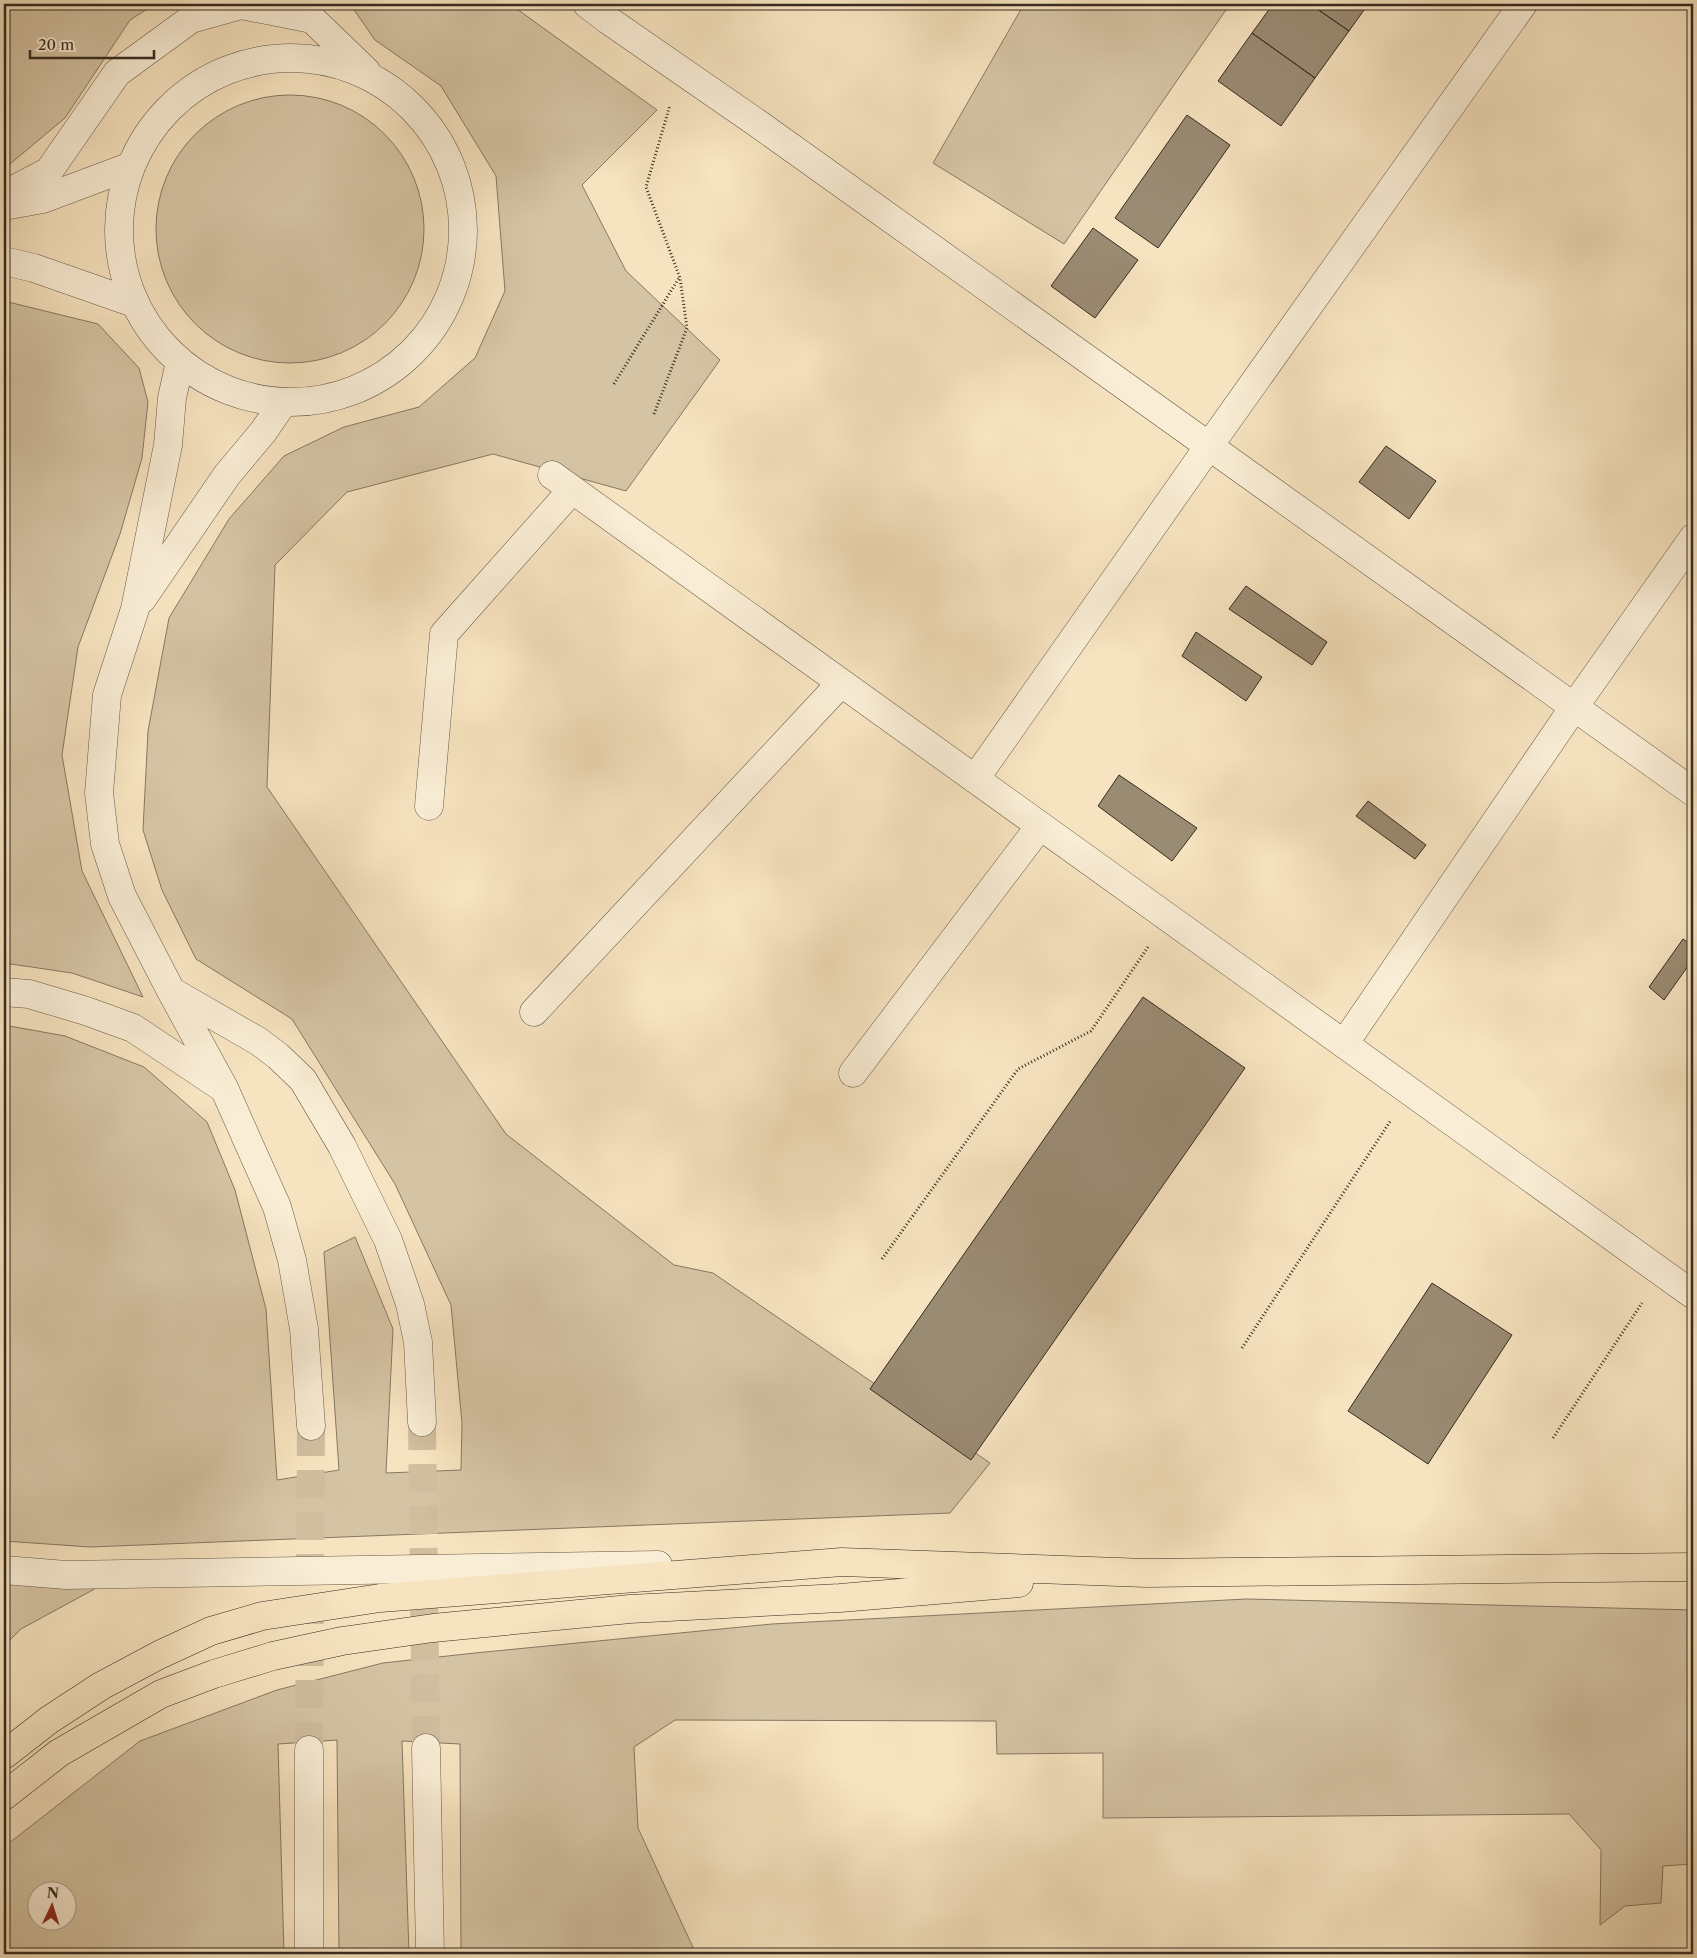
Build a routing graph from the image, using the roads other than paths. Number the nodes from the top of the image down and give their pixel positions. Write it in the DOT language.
graph roads {
  1 [pos="587,4"];
  2 [pos="1522,4"];
  3 [pos="376,80"];
  4 [pos="131,166"];
  5 [pos="4,195"];
  6 [pos="4,206"];
  7 [pos="4,261"];
  8 [pos="134,303"];
  9 [pos="180,362"];
  10 [pos="283,403"];
  11 [pos="1208,446"];
  12 [pos="1693,538"];
  13 [pos="135,609"];
  14 [pos="841,684"];
  15 [pos="1574,706"];
  16 [pos="975,779"];
  17 [pos="1693,792"];
  18 [pos="429,806"];
  19 [pos="1040,826"];
  20 [pos="171,991"];
  21 [pos="4,992"];
  22 [pos="534,1012"];
  23 [pos="1344,1044"];
  24 [pos="853,1073"];
  25 [pos="224,1088"];
  26 [pos="1693,1292"];
  27 [pos="422,1422"];
  28 [pos="311,1426"];
  29 [pos="842,1562"];
  30 [pos="1693,1567"];
  31 [pos="4,1570"];
  32 [pos="1146,1574"];
  33 [pos="426,1748"];
  34 [pos="309,1750"];
  35 [pos="4,1754"];
  36 [pos="4,1796"];
  37 [pos="309,1954"];
  38 [pos="430,1954"];
  1 -- 11 [label="street"];
  2 -- 11 [label="street"];
  3 -- 4 [label="street"];
  3 -- 5 [label="street"];
  3 -- 10 [label="street"];
  4 -- 6 [label="street"];
  4 -- 8 [label="street"];
  7 -- 8 [label="street"];
  8 -- 9 [label="street"];
  9 -- 10 [label="street"];
  9 -- 13 [label="street"];
  10 -- 13 [label="street"];
  11 -- 15 [label="street"];
  11 -- 16 [label="street"];
  12 -- 15 [label="street"];
  13 -- 20 [label="street"];
  14 -- 16 [label="street"];
  14 -- 18 [label="street"];
  14 -- 22 [label="street"];
  15 -- 17 [label="street"];
  15 -- 23 [label="street"];
  16 -- 19 [label="street"];
  19 -- 23 [label="street"];
  19 -- 24 [label="street"];
  20 -- 25 [label="street"];
  20 -- 27 [label="street"];
  21 -- 25 [label="street"];
  23 -- 26 [label="street"];
  25 -- 28 [label="street"];
  29 -- 31 [label="street"];
  29 -- 32 [label="main road"];
  29 -- 35 [label="main road"];
  30 -- 32 [label="main road"];
  32 -- 36 [label="main road"];
  33 -- 38 [label="street"];
  34 -- 37 [label="street"];
}
